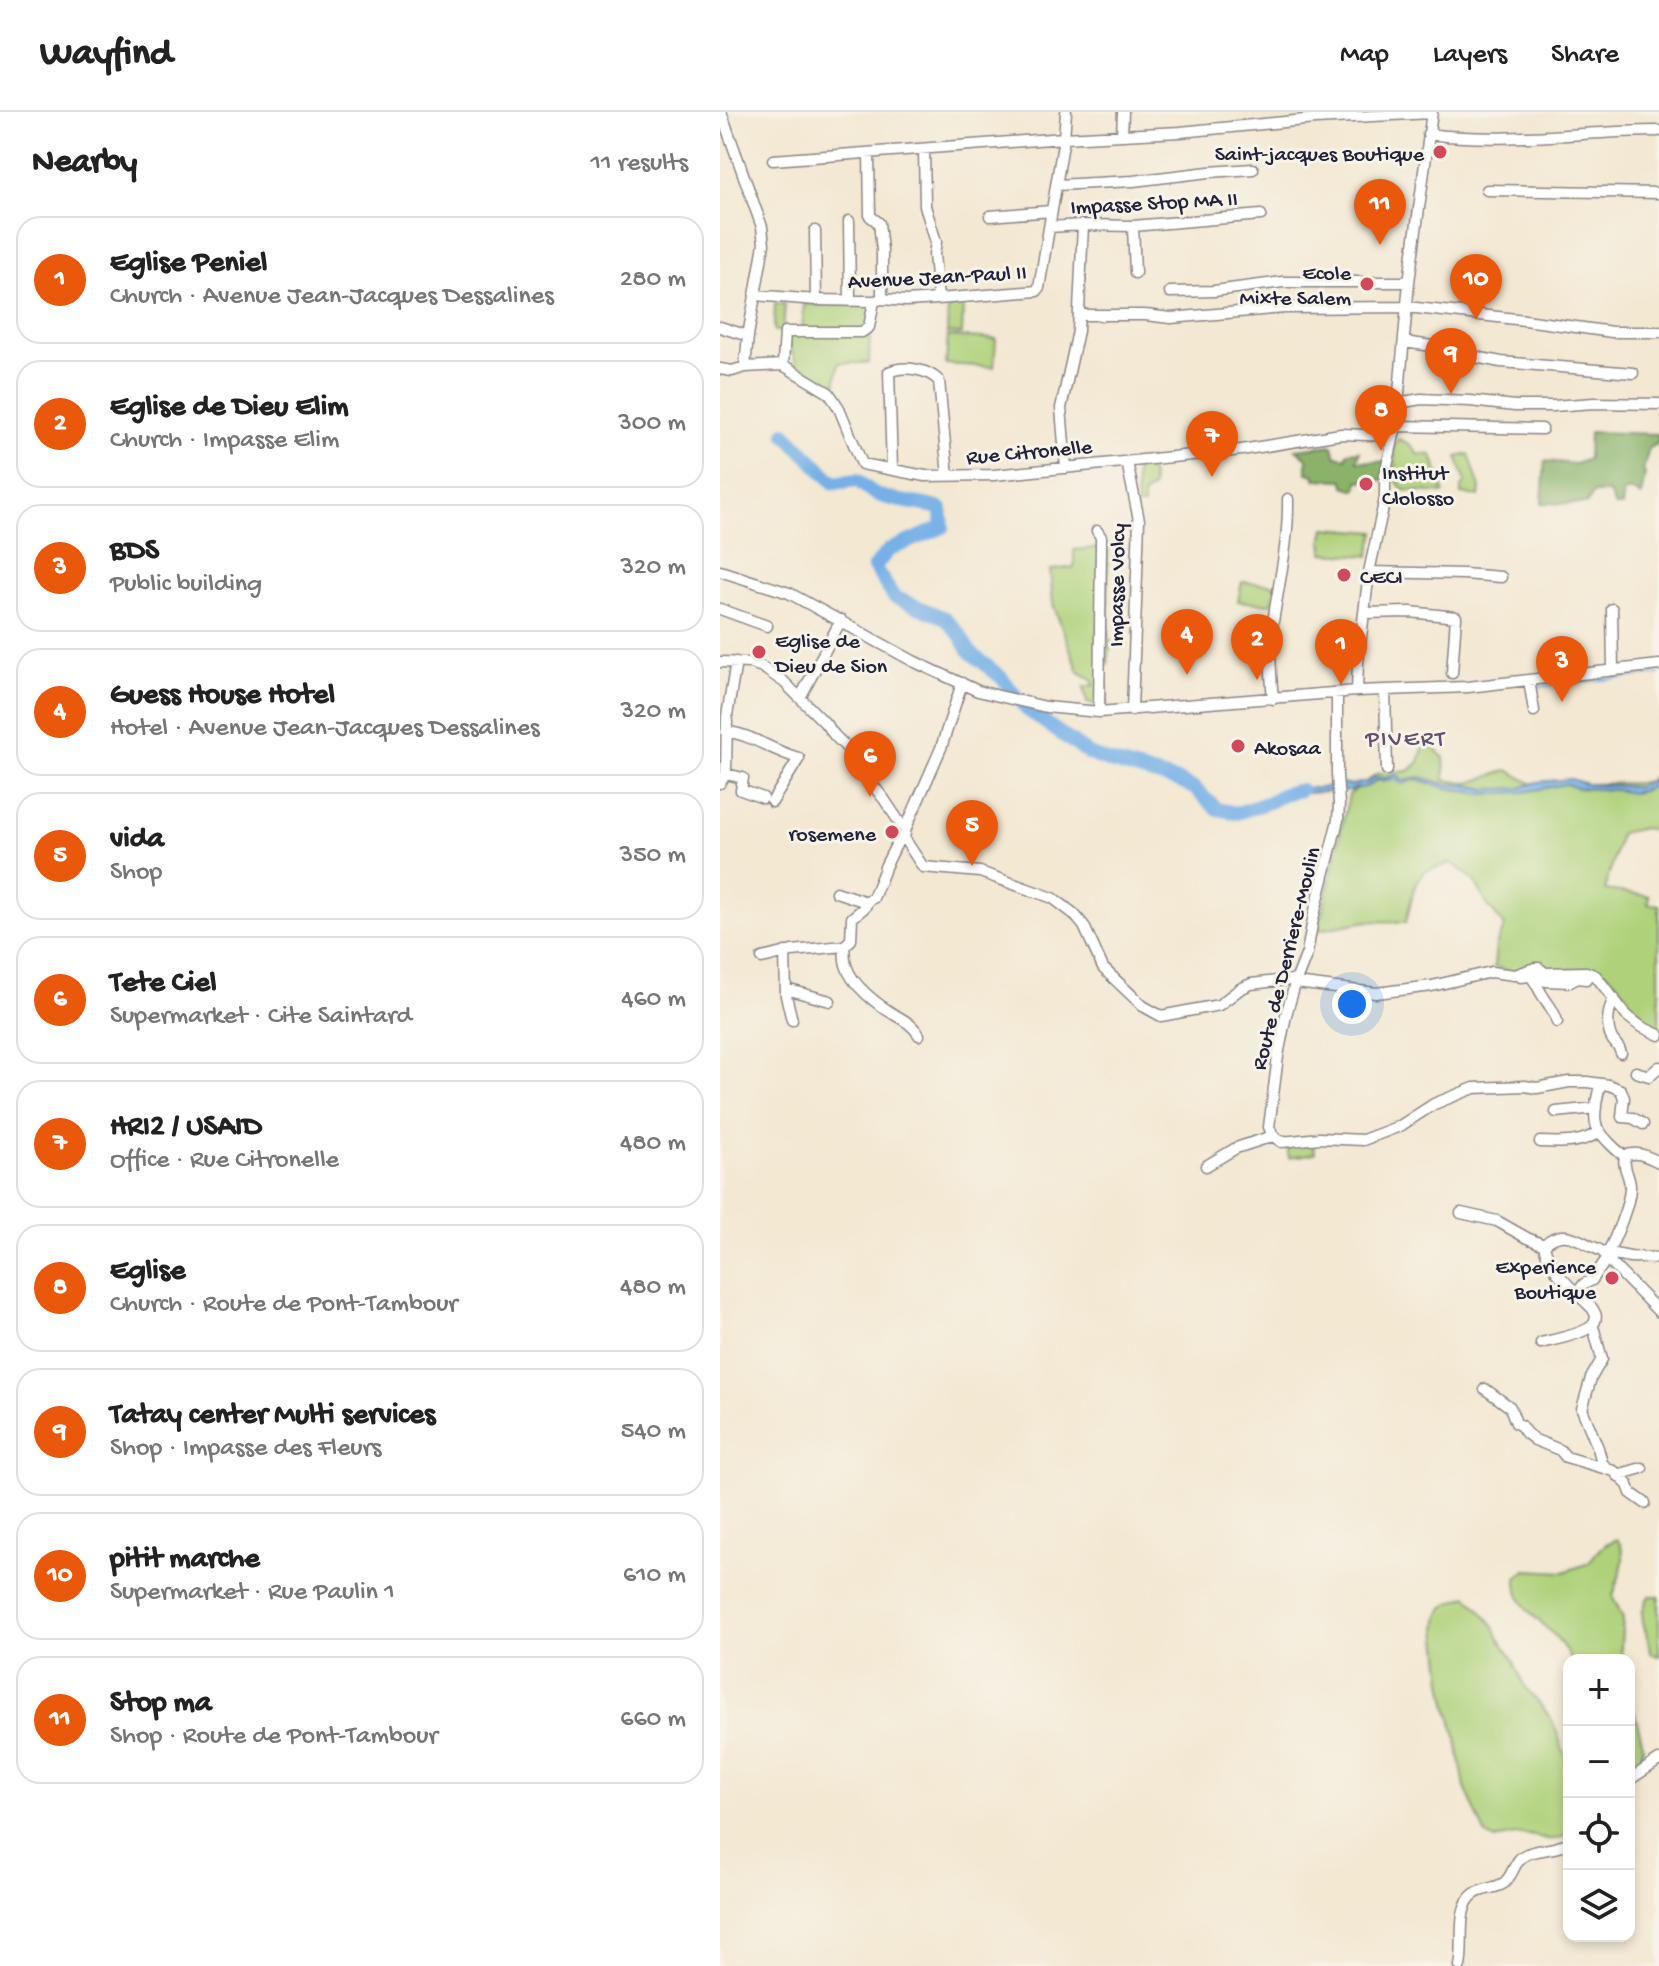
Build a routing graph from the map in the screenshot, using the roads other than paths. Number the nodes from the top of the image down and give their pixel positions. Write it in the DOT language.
graph roads {
  1 [pos="721,112"];
  2 [pos="1066,112"];
  3 [pos="1123,112"];
  4 [pos="1431,113"];
  5 [pos="1659,131"];
  6 [pos="1428,134"];
  7 [pos="1122,135"];
  8 [pos="1064,138"];
  9 [pos="924,149"];
  10 [pos="869,153"];
  11 [pos="773,160"];
  12 [pos="1253,169"];
  13 [pos="1056,185"];
  14 [pos="1487,190"];
  15 [pos="1659,193"];
  16 [pos="1051,211"];
  17 [pos="1261,215"];
  18 [pos="990,216"];
  19 [pos="849,221"];
  20 [pos="1083,225"];
  21 [pos="1133,226"];
  22 [pos="1049,227"];
  23 [pos="815,231"];
  24 [pos="1135,273"];
  25 [pos="1409,282"];
  26 [pos="1170,292"];
  27 [pos="755,295"];
  28 [pos="938,299"];
  29 [pos="816,300"];
  30 [pos="878,300"];
  31 [pos="850,301"];
  32 [pos="1407,307"];
  33 [pos="1079,315"];
  34 [pos="720,327"];
  35 [pos="1659,332"];
  36 [pos="748,336"];
  37 [pos="1404,342"];
  38 [pos="783,365"];
  39 [pos="745,367"];
  40 [pos="720,369"];
  41 [pos="1633,373"];
  42 [pos="1398,403"];
  43 [pos="1659,404"];
  44 [pos="1542,429"];
  45 [pos="1394,431"];
  46 [pos="1127,462"];
  47 [pos="1066,468"];
  48 [pos="892,469"];
  49 [pos="948,476"];
  50 [pos="1288,499"];
  51 [pos="1097,531"];
  52 [pos="720,571"];
  53 [pos="1369,572"];
  54 [pos="1501,577"];
  55 [pos="720,609"];
  56 [pos="1612,609"];
  57 [pos="1364,613"];
  58 [pos="841,620"];
  59 [pos="767,626"];
  60 [pos="720,662"];
  61 [pos="736,662"];
  62 [pos="1659,665"];
  63 [pos="1613,670"];
  64 [pos="1452,673"];
  65 [pos="1529,680"];
  66 [pos="962,683"];
  67 [pos="1385,690"];
  68 [pos="1357,691"];
  69 [pos="1337,693"];
  70 [pos="800,698"];
  71 [pos="1273,699"];
  72 [pos="1132,710"];
  73 [pos="1534,711"];
  74 [pos="1099,712"];
  75 [pos="726,732"];
  76 [pos="1387,770"];
  77 [pos="723,778"];
  78 [pos="905,833"];
  79 [pos="836,892"];
  80 [pos="866,902"];
  81 [pos="844,946"];
  82 [pos="785,952"];
  83 [pos="762,958"];
  84 [pos="1515,975"];
  85 [pos="1529,976"];
  86 [pos="1596,976"];
  87 [pos="1296,982"];
  88 [pos="786,989"];
  89 [pos="1614,998"];
  90 [pos="830,1001"];
  91 [pos="792,1020"];
  92 [pos="1557,1022"];
  93 [pos="919,1035"];
  94 [pos="1659,1035"];
  95 [pos="1621,1053"];
  96 [pos="1659,1067"];
  97 [pos="1636,1072"];
  98 [pos="1601,1085"];
  99 [pos="1596,1108"];
  100 [pos="1556,1112"];
  101 [pos="1643,1124"];
  102 [pos="1600,1131"];
  103 [pos="1273,1136"];
  104 [pos="1540,1142"];
  105 [pos="1625,1156"];
  106 [pos="1659,1162"];
  107 [pos="1206,1166"];
  108 [pos="1461,1213"];
  109 [pos="1544,1245"];
  110 [pos="1607,1255"];
  111 [pos="1659,1258"];
  112 [pos="1577,1293"];
  113 [pos="1659,1311"];
  114 [pos="1591,1327"];
  115 [pos="1541,1343"];
  116 [pos="1485,1389"];
  117 [pos="1607,1468"];
  118 [pos="1642,1468"];
  119 [pos="1617,1475"];
  120 [pos="1645,1503"];
  121 [pos="1659,1760"];
  122 [pos="1635,1776"];
  123 [pos="1563,1846"];
  124 [pos="1460,1966"];
  1 -- 27 [label="street"];
  2 -- 8 [label="street, Avenue Jean-Paul II"];
  3 -- 7 [label="street"];
  4 -- 6 [label="street"];
  4 -- 7 [label="street"];
  5 -- 6 [label="street"];
  6 -- 25 [label="street"];
  7 -- 8 [label="street"];
  8 -- 9 [label="street"];
  8 -- 13 [label="street, Avenue Jean-Paul II"];
  9 -- 10 [label="street"];
  9 -- 28 [label="street"];
  10 -- 11 [label="street"];
  10 -- 30 [label="street"];
  12 -- 13 [label="street"];
  13 -- 16 [label="street, Avenue Jean-Paul II"];
  14 -- 15 [label="street"];
  16 -- 18 [label="street"];
  16 -- 22 [label="street, Avenue Jean-Paul II"];
  17 -- 21 [label="street, Impasse Stop MA II"];
  19 -- 31 [label="street"];
  20 -- 21 [label="street, Impasse Stop MA II"];
  20 -- 22 [label="street, Impasse Stop MA II"];
  20 -- 33 [label="street"];
  21 -- 24 [label="street"];
  22 -- 28 [label="street, Avenue Jean-Paul II"];
  23 -- 29 [label="street"];
  25 -- 26 [label="street"];
  25 -- 32 [label="street"];
  27 -- 29 [label="street, Avenue Jean-Paul II"];
  27 -- 36 [label="street"];
  28 -- 30 [label="street, Avenue Jean-Paul II"];
  29 -- 31 [label="street, Avenue Jean-Paul II"];
  30 -- 31 [label="street, Avenue Jean-Paul II"];
  30 -- 38 [label="street"];
  32 -- 33 [label="street"];
  32 -- 35 [label="street"];
  32 -- 37 [label="street"];
  33 -- 47 [label="street"];
  34 -- 36 [label="street"];
  36 -- 39 [label="street"];
  37 -- 41 [label="street"];
  37 -- 42 [label="street"];
  38 -- 39 [label="street"];
  38 -- 48 [label="street, Rue Citronelle"];
  39 -- 40 [label="street"];
  42 -- 43 [label="street"];
  42 -- 45 [label="street"];
  44 -- 45 [label="street, Rue Citronelle"];
  45 -- 46 [label="street, Rue Citronelle"];
  45 -- 53 [label="street"];
  46 -- 47 [label="street, Rue Citronelle"];
  46 -- 72 [label="street, Impasse Volcy"];
  47 -- 49 [label="street, Rue Citronelle"];
  48 -- 49 [label="street, Rue Citronelle"];
  48 -- 49 [label="street"];
  50 -- 71 [label="street"];
  51 -- 74 [label="street"];
  52 -- 58 [label="street"];
  53 -- 54 [label="street"];
  53 -- 57 [label="street"];
  55 -- 59 [label="street"];
  56 -- 63 [label="street"];
  57 -- 64 [label="street"];
  57 -- 68 [label="street"];
  58 -- 66 [label="street"];
  58 -- 70 [label="street"];
  60 -- 61 [label="street"];
  61 -- 70 [label="street"];
  61 -- 75 [label="street"];
  62 -- 63 [label="street"];
  63 -- 65 [label="street"];
  65 -- 67 [label="street"];
  65 -- 73 [label="street"];
  66 -- 74 [label="street"];
  66 -- 78 [label="street"];
  67 -- 68 [label="street"];
  67 -- 76 [label="street"];
  68 -- 69 [label="street"];
  69 -- 71 [label="street"];
  69 -- 87 [label="street, Route de Derriere-Moulin"];
  70 -- 78 [label="street"];
  71 -- 72 [label="street"];
  72 -- 74 [label="street"];
  75 -- 77 [label="street"];
  75 -- 77 [label="street"];
  78 -- 80 [label="street"];
  78 -- 87 [label="street"];
  79 -- 80 [label="street"];
  80 -- 81 [label="street"];
  81 -- 82 [label="street"];
  81 -- 93 [label="street"];
  82 -- 83 [label="street"];
  82 -- 88 [label="street"];
  84 -- 85 [label="street"];
  84 -- 86 [label="street"];
  84 -- 87 [label="street"];
  85 -- 86 [label="street"];
  85 -- 92 [label="street"];
  86 -- 89 [label="street"];
  87 -- 103 [label="street, Route de Derriere-Moulin"];
  88 -- 90 [label="street"];
  88 -- 91 [label="street"];
  89 -- 94 [label="street"];
  89 -- 95 [label="street"];
  96 -- 97 [label="street"];
  98 -- 99 [label="street"];
  98 -- 101 [label="street"];
  98 -- 103 [label="street"];
  99 -- 100 [label="street"];
  99 -- 102 [label="street"];
  102 -- 104 [label="street"];
  102 -- 105 [label="street"];
  103 -- 107 [label="street"];
  105 -- 106 [label="street"];
  105 -- 110 [label="street"];
  108 -- 109 [label="street"];
  109 -- 110 [label="street"];
  109 -- 112 [label="street"];
  110 -- 111 [label="street"];
  110 -- 112 [label="street"];
  110 -- 113 [label="street"];
  112 -- 114 [label="street"];
  114 -- 115 [label="street"];
  114 -- 117 [label="street"];
  116 -- 117 [label="street"];
  117 -- 119 [label="street"];
  118 -- 119 [label="street"];
  119 -- 120 [label="street"];
  121 -- 122 [label="street"];
  123 -- 124 [label="street"];
}
